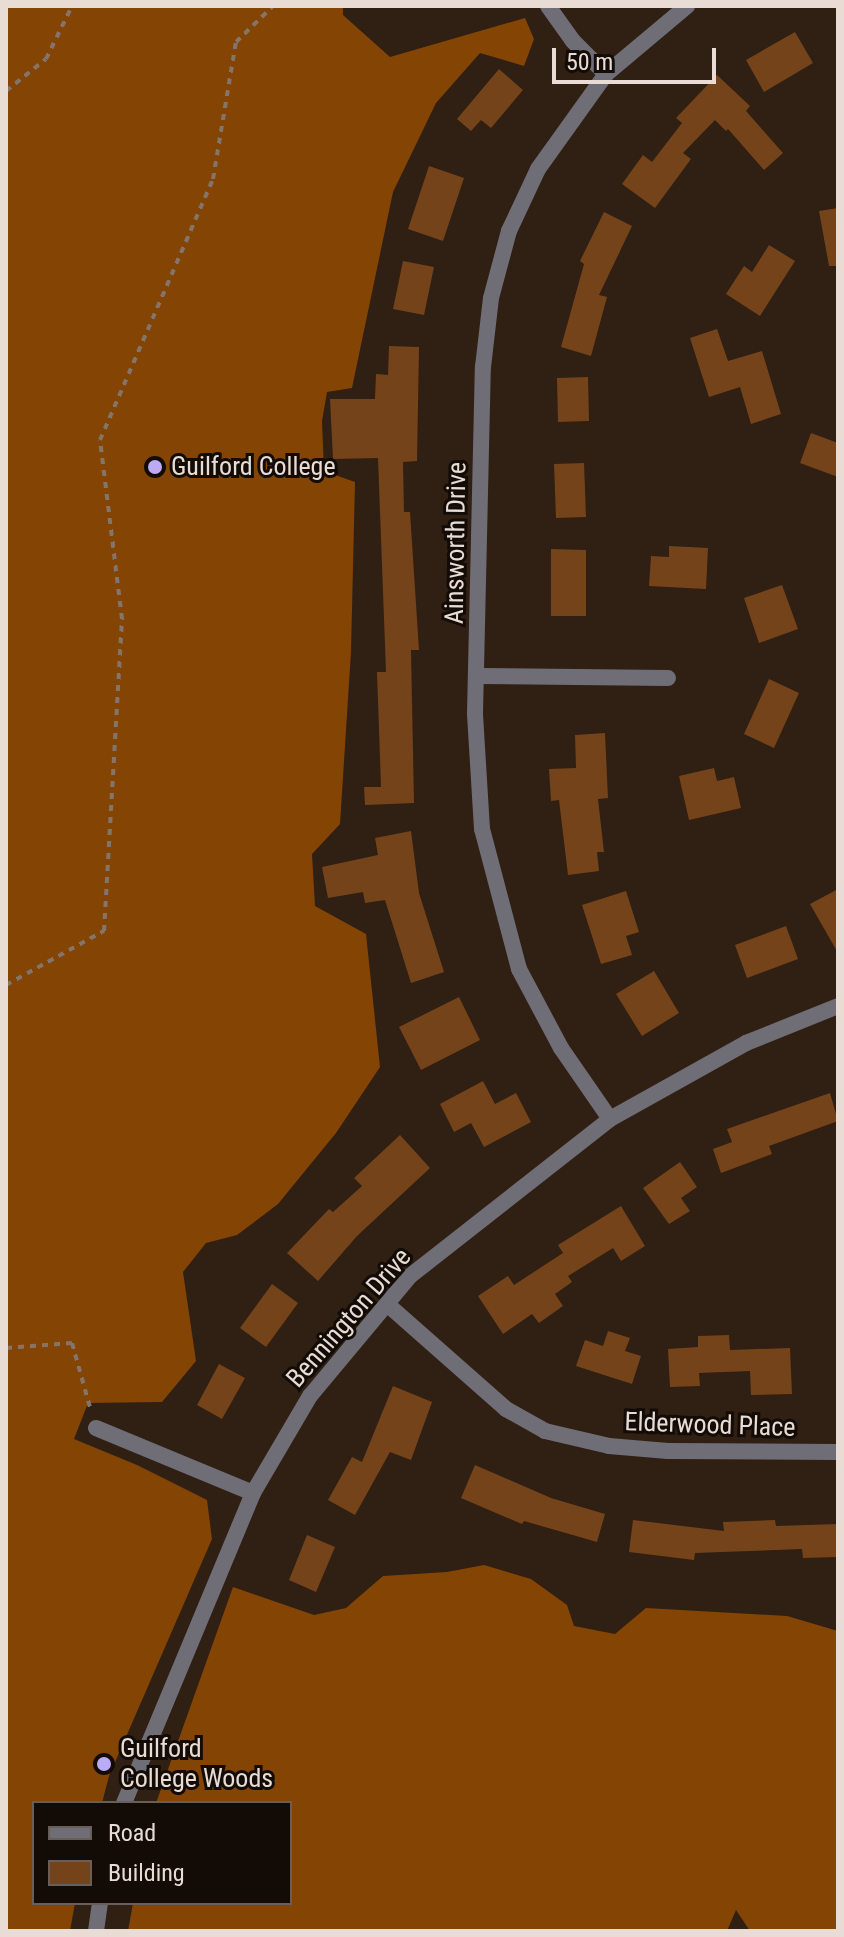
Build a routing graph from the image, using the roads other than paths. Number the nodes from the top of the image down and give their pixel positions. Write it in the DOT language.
graph roads {
  1 [pos="548,6"];
  2 [pos="687,6"];
  3 [pos="606,74"];
  4 [pos="478,676"];
  5 [pos="668,678"];
  6 [pos="838,1006"];
  7 [pos="610,1119"];
  8 [pos="387,1304"];
  9 [pos="96,1428"];
  10 [pos="838,1452"];
  11 [pos="253,1493"];
  12 [pos="125,1801"];
  13 [pos="100,1905"];
  14 [pos="96,1931"];
  1 -- 3 [label="street"];
  2 -- 3 [label="street, Ainsworth Drive"];
  3 -- 4 [label="street, Ainsworth Drive"];
  4 -- 5 [label="street"];
  4 -- 7 [label="street, Ainsworth Drive"];
  6 -- 7 [label="street, Bennington Drive"];
  7 -- 8 [label="street, Bennington Drive"];
  8 -- 10 [label="street, Elderwood Place"];
  8 -- 11 [label="street, Bennington Drive"];
  9 -- 11 [label="street"];
  11 -- 12 [label="street, Bennington Drive"];
  13 -- 14 [label="street"];
}
